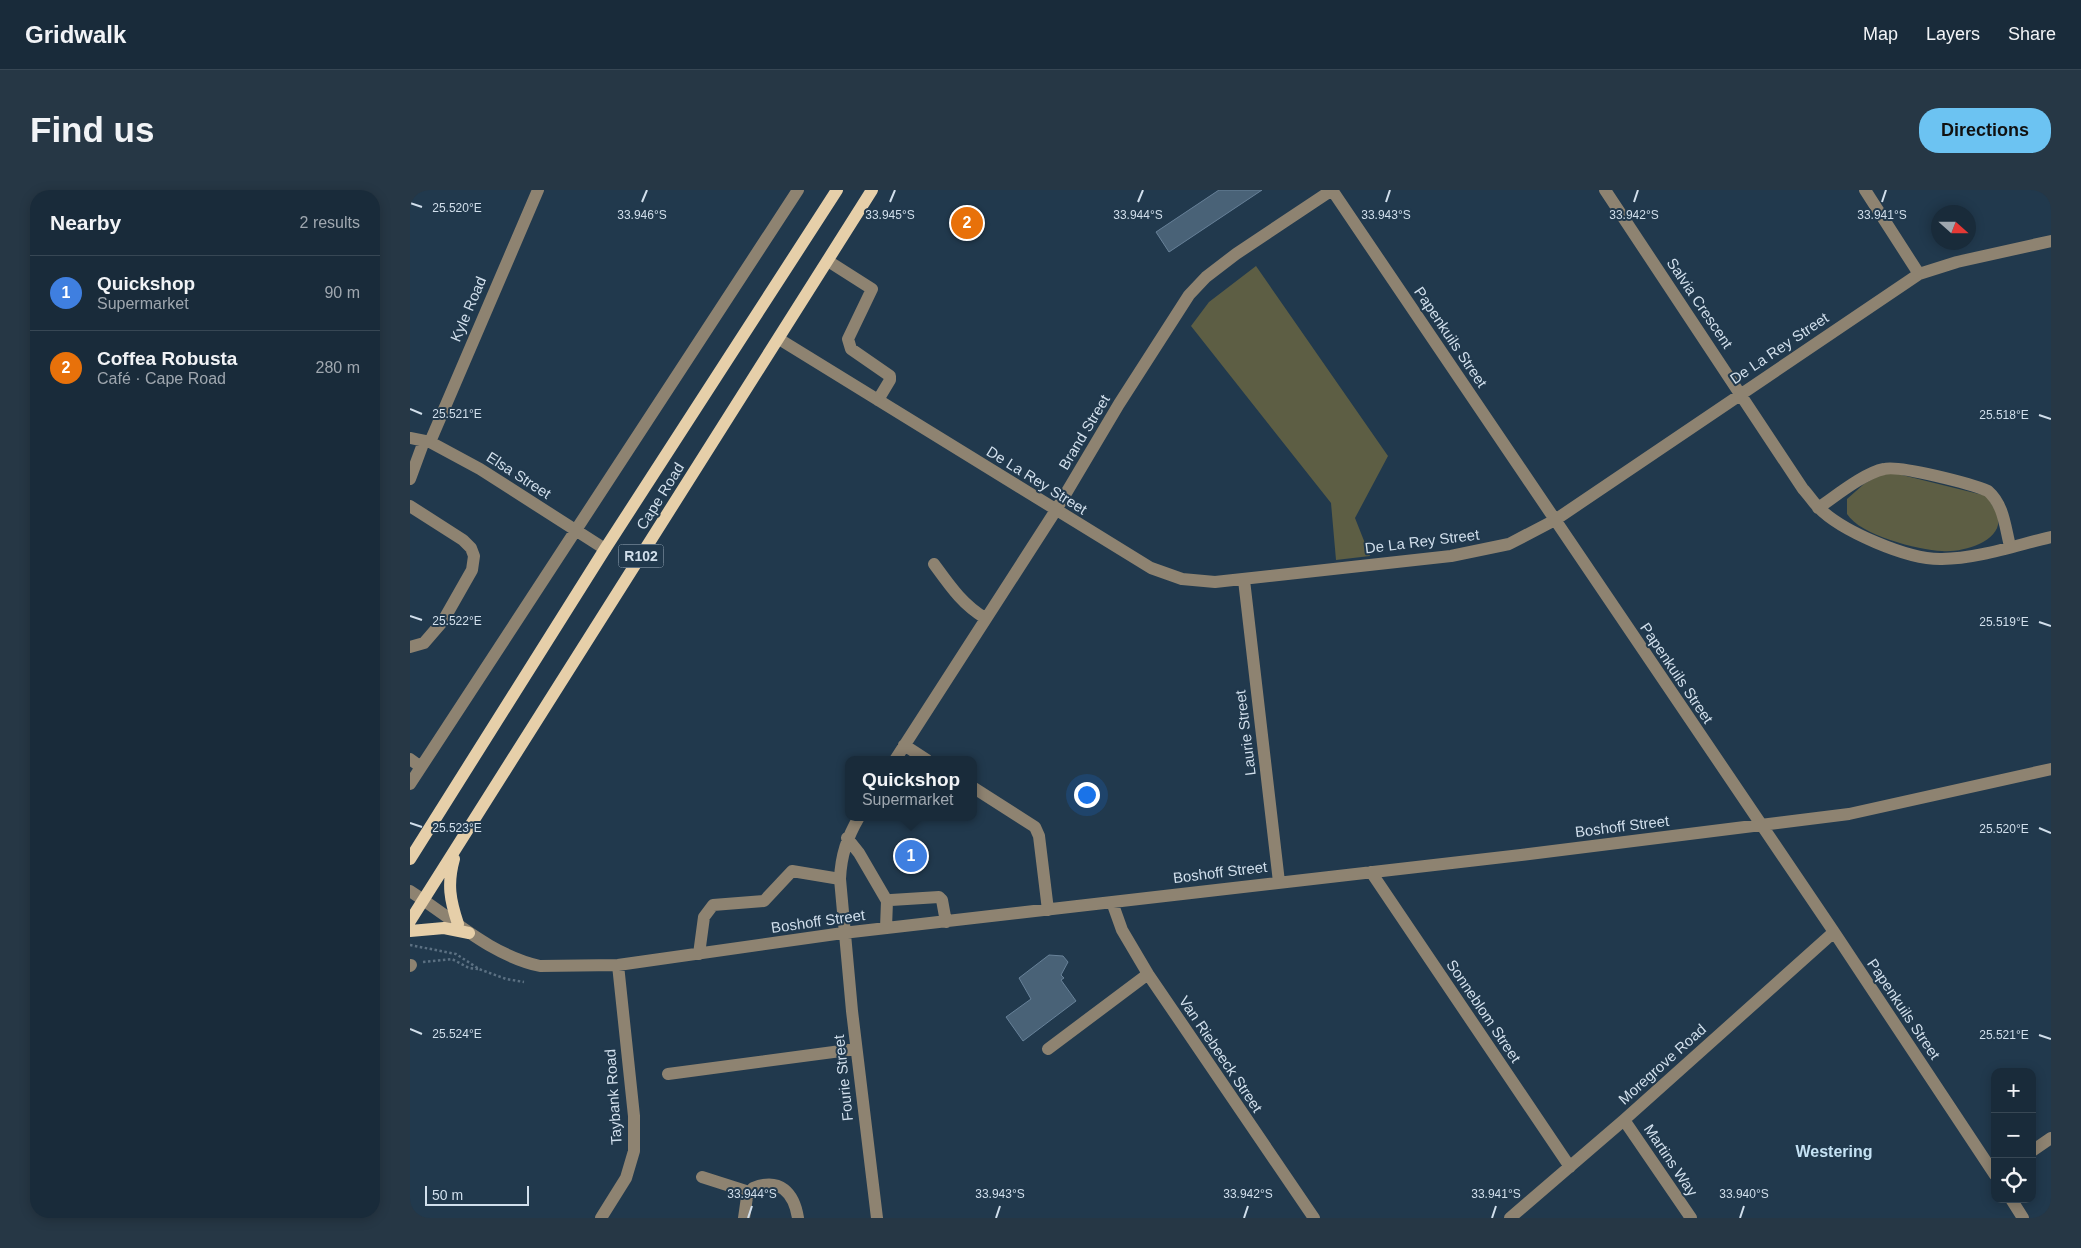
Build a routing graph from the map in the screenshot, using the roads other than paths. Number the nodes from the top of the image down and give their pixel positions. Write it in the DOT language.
graph roads {
  1 [pos="538,190"];
  2 [pos="798,190"];
  3 [pos="837,190"];
  4 [pos="872,190"];
  5 [pos="1332,190"];
  6 [pos="1605,190"];
  7 [pos="1865,190"];
  8 [pos="2051,241"];
  9 [pos="828,261"];
  10 [pos="1919,274"];
  11 [pos="779,339"];
  12 [pos="1740,394"];
  13 [pos="878,400"];
  14 [pos="410,438"];
  15 [pos="427,442"];
  16 [pos="410,479"];
  17 [pos="410,506"];
  18 [pos="1818,508"];
  19 [pos="1056,510"];
  20 [pos="1554,520"];
  21 [pos="574,531"];
  22 [pos="2051,537"];
  23 [pos="2010,546"];
  24 [pos="605,549"];
  25 [pos="934,564"];
  26 [pos="1244,580"];
  27 [pos="985,618"];
  28 [pos="410,647"];
  29 [pos="904,745"];
  30 [pos="897,756"];
  31 [pos="921,756"];
  32 [pos="410,759"];
  33 [pos="421,767"];
  34 [pos="2051,769"];
  35 [pos="410,784"];
  36 [pos="977,790"];
  37 [pos="857,821"];
  38 [pos="1760,825"];
  39 [pos="847,838"];
  40 [pos="458,844"];
  41 [pos="410,859"];
  42 [pos="1371,872"];
  43 [pos="840,879"];
  44 [pos="1279,882"];
  45 [pos="410,891"];
  46 [pos="424,899"];
  47 [pos="887,901"];
  48 [pos="1112,902"];
  49 [pos="1048,910"];
  50 [pos="410,921"];
  51 [pos="946,922"];
  52 [pos="458,924"];
  53 [pos="886,928"];
  54 [pos="410,931"];
  55 [pos="1834,932"];
  56 [pos="469,933"];
  57 [pos="843,933"];
  58 [pos="699,954"];
  59 [pos="618,965"];
  60 [pos="1148,974"];
  61 [pos="856,1049"];
  62 [pos="1048,1049"];
  63 [pos="668,1074"];
  64 [pos="1624,1120"];
  65 [pos="2051,1138"];
  66 [pos="2036,1148"];
  67 [pos="1570,1167"];
  68 [pos="1991,1169"];
  69 [pos="702,1177"];
  70 [pos="749,1192"];
  71 [pos="2014,1203"];
  72 [pos="601,1218"];
  73 [pos="744,1218"];
  74 [pos="798,1218"];
  75 [pos="877,1218"];
  76 [pos="1314,1218"];
  77 [pos="1510,1218"];
  78 [pos="1691,1218"];
  79 [pos="2023,1218"];
  1 -- 15 [label="street, Kyle Road"];
  2 -- 21 [label="street"];
  3 -- 24 [label="main road, Cape Road / R102"];
  4 -- 9 [label="main road, Cape Road / R102"];
  5 -- 19 [label="street, Brand Street"];
  5 -- 20 [label="street, Papenkuils Street"];
  6 -- 12 [label="street, Salvia Crescent"];
  7 -- 10 [label="street"];
  8 -- 10 [label="street, De La Rey Street"];
  9 -- 11 [label="main road, Cape Road / R102"];
  9 -- 13 [label="street"];
  10 -- 12 [label="street, De La Rey Street"];
  11 -- 13 [label="street, De La Rey Street"];
  11 -- 40 [label="main road, Cape Road / R102"];
  12 -- 18 [label="street, Salvia Crescent"];
  12 -- 20 [label="street, De La Rey Street"];
  13 -- 19 [label="street, De La Rey Street"];
  14 -- 15 [label="street, Elsa Street"];
  15 -- 16 [label="street, Kyle Road"];
  15 -- 21 [label="street, Elsa Street"];
  17 -- 28 [label="street"];
  18 -- 23 [label="street, Salvia Crescent"];
  18 -- 23 [label="street"];
  19 -- 26 [label="street, De La Rey Street"];
  19 -- 27 [label="street, Brand Street"];
  20 -- 26 [label="street, De La Rey Street"];
  20 -- 38 [label="street, Papenkuils Street"];
  21 -- 24 [label="street, Elsa Street"];
  21 -- 33 [label="street"];
  22 -- 23 [label="street, Salvia Crescent"];
  24 -- 41 [label="main road, Cape Road / R102"];
  25 -- 27 [label="street"];
  26 -- 44 [label="street, Laurie Street"];
  27 -- 29 [label="street, Brand Street"];
  29 -- 30 [label="street, Brand Street"];
  29 -- 31 [label="street"];
  32 -- 33 [label="street"];
  33 -- 35 [label="street"];
  34 -- 38 [label="street, Boshoff Street"];
  36 -- 49 [label="street"];
  37 -- 39 [label="street"];
  38 -- 42 [label="street, Boshoff Street"];
  38 -- 55 [label="street, Papenkuils Street"];
  39 -- 43 [label="street"];
  39 -- 47 [label="street"];
  40 -- 46 [label="main road, Cape Road / R102"];
  40 -- 52 [label="main road"];
  42 -- 44 [label="street, Boshoff Street"];
  42 -- 67 [label="street, Sonneblom Street"];
  43 -- 57 [label="street"];
  43 -- 58 [label="street"];
  44 -- 48 [label="street, Boshoff Street"];
  45 -- 46 [label="street, Boshoff Street"];
  46 -- 50 [label="main road, Cape Road / R102"];
  46 -- 52 [label="street, Boshoff Street"];
  47 -- 51 [label="street"];
  47 -- 53 [label="street"];
  48 -- 49 [label="street, Boshoff Street"];
  48 -- 60 [label="street, Van Riebeeck Street"];
  49 -- 51 [label="street, Boshoff Street"];
  51 -- 53 [label="street, Boshoff Street"];
  52 -- 56 [label="street, Boshoff Street"];
  53 -- 57 [label="street, Boshoff Street"];
  54 -- 56 [label="main road"];
  55 -- 64 [label="street, Moregrove Road"];
  55 -- 68 [label="street, Papenkuils Street"];
  56 -- 59 [label="street, Boshoff Street"];
  57 -- 58 [label="street, Boshoff Street"];
  57 -- 61 [label="street, Fourie Street"];
  58 -- 59 [label="street, Boshoff Street"];
  59 -- 72 [label="street, Taybank Road"];
  60 -- 62 [label="street"];
  60 -- 76 [label="street, Van Riebeeck Street"];
  61 -- 63 [label="street"];
  61 -- 75 [label="street, Fourie Street"];
  64 -- 67 [label="street, Moregrove Road"];
  64 -- 78 [label="street, Martins Way"];
  65 -- 66 [label="street"];
  67 -- 77 [label="street, Moregrove Road"];
  69 -- 70 [label="street"];
  70 -- 73 [label="street"];
  70 -- 74 [label="street"];
  71 -- 79 [label="street"];
}
